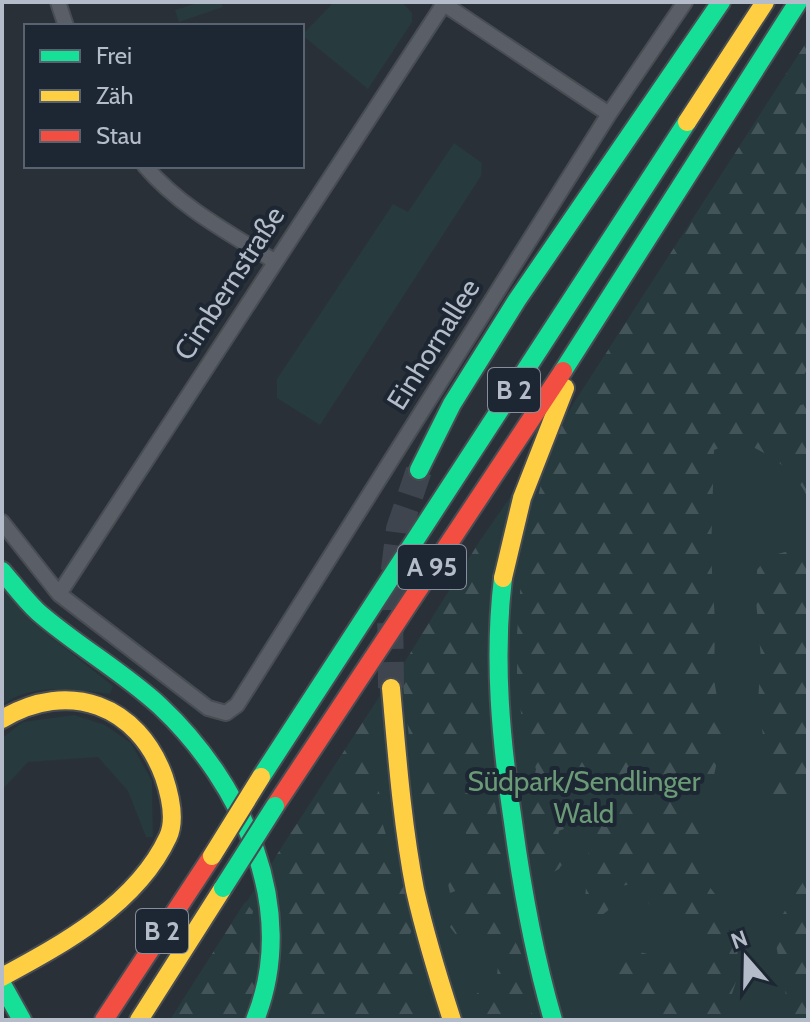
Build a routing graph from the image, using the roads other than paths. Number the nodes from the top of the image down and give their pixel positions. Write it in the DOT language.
graph roads {
  1 [pos="58,2"];
  2 [pos="685,2"];
  3 [pos="721,2"];
  4 [pos="765,2"];
  5 [pos="798,2"];
  6 [pos="443,3"];
  7 [pos="65,24"];
  8 [pos="609,114"];
  9 [pos="147,168"];
  10 [pos="274,261"];
  11 [pos="590,330"];
  12 [pos="419,470"];
  13 [pos="2,522"];
  14 [pos="2,571"];
  15 [pos="59,594"];
  16 [pos="391,688"];
  17 [pos="2,719"];
  18 [pos="10,973"];
  19 [pos="2,984"];
  20 [pos="108,1014"];
  21 [pos="22,1020"];
  22 [pos="139,1020"];
  23 [pos="255,1020"];
  24 [pos="452,1020"];
  25 [pos="553,1020"];
  1 -- 7 [label="street"];
  2 -- 8 [label="street, Einhornallee"];
  3 -- 12 [label="main road"];
  4 -- 20 [label="main road, B 2, bridge"];
  5 -- 11 [label="main road, A 95"];
  6 -- 8 [label="street"];
  6 -- 10 [label="street, Cimbernstraße"];
  8 -- 15 [label="street, Einhornallee"];
  9 -- 10 [label="street"];
  10 -- 15 [label="street, Cimbernstraße"];
  11 -- 22 [label="main road, A 95, bridge"];
  11 -- 25 [label="main road"];
  13 -- 15 [label="street"];
  14 -- 23 [label="main road"];
  16 -- 24 [label="main road"];
  17 -- 18 [label="main road"];
  19 -- 21 [label="main road"];
}
